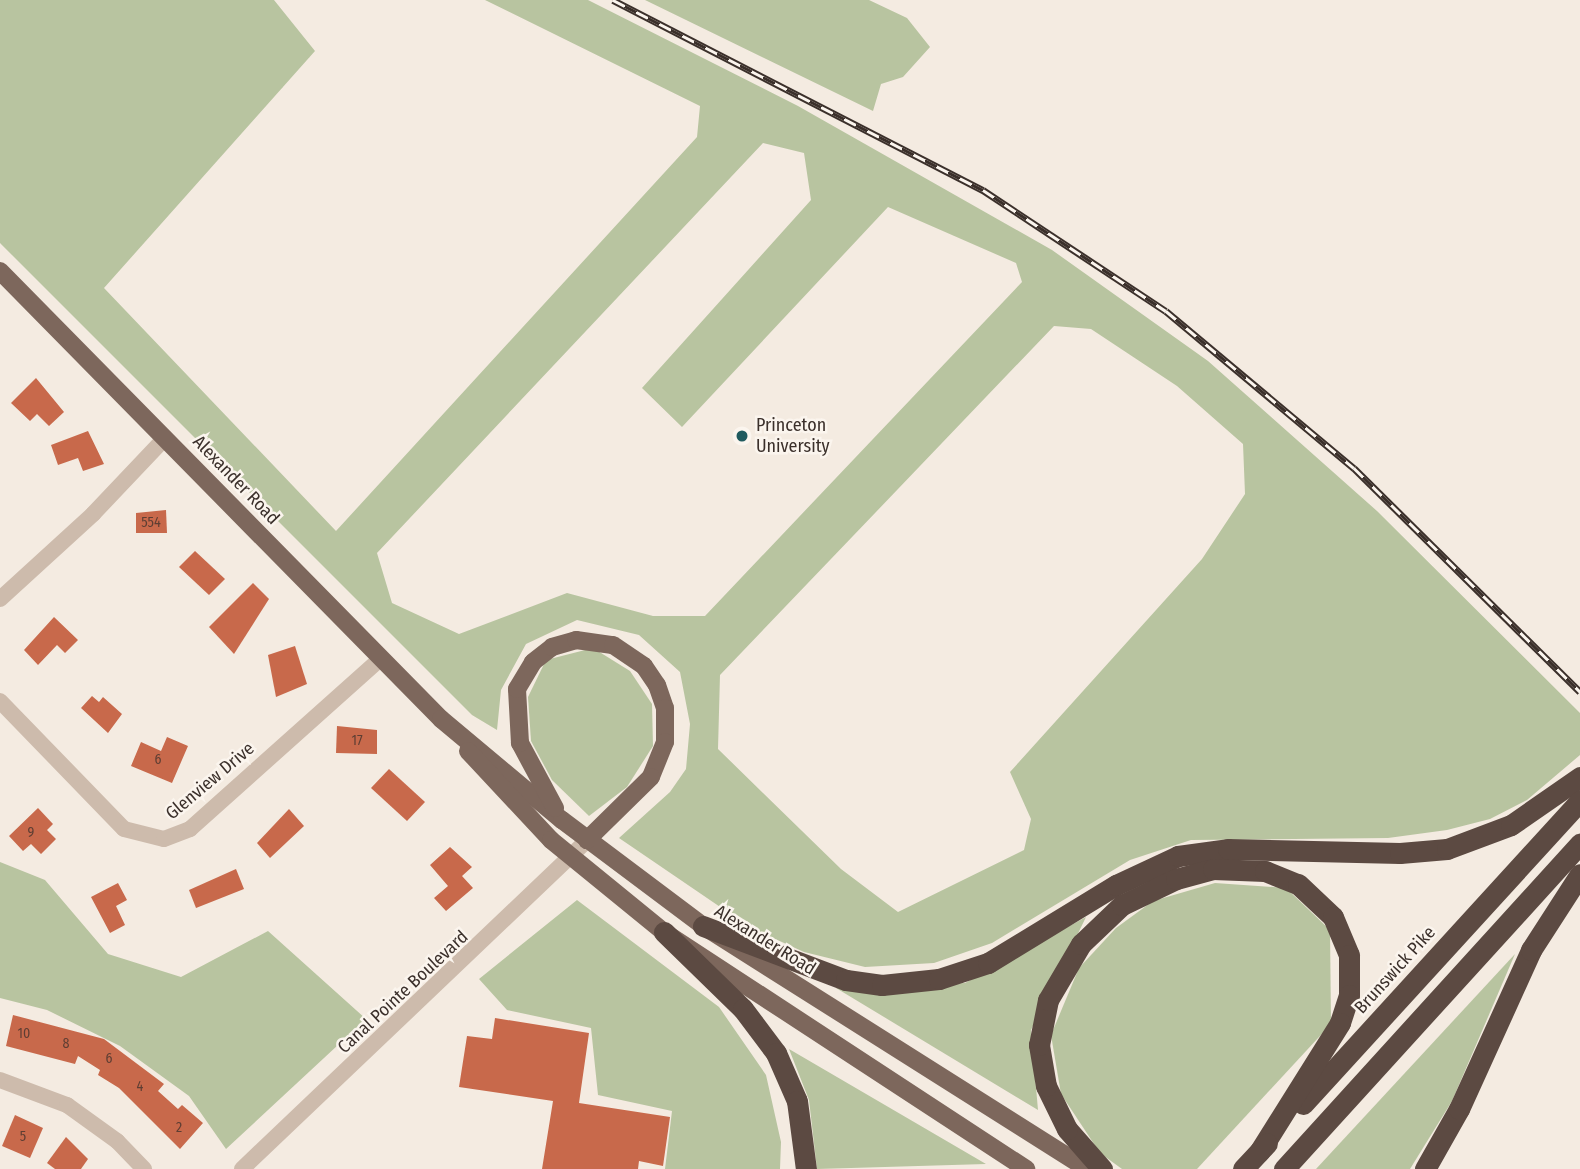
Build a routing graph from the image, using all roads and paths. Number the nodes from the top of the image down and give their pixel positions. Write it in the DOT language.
graph roads {
  1 [pos="0,271"];
  2 [pos="165,438"];
  3 [pos="0,599"];
  4 [pos="381,658"];
  5 [pos="0,701"];
  6 [pos="441,719"];
  7 [pos="1580,777"];
  8 [pos="1580,801"];
  9 [pos="562,820"];
  10 [pos="587,840"];
  11 [pos="1580,844"];
  12 [pos="572,858"];
  13 [pos="1580,874"];
  14 [pos="703,926"];
  15 [pos="664,932"];
  16 [pos="0,1080"];
  17 [pos="1259,1152"];
  18 [pos="144,1169"];
  19 [pos="242,1169"];
  20 [pos="806,1169"];
  21 [pos="1026,1169"];
  22 [pos="1087,1169"];
  23 [pos="1102,1169"];
  24 [pos="1244,1169"];
  25 [pos="1284,1169"];
  26 [pos="1425,1169"];
  1 -- 2 [label="main road, Alexander Road"];
  2 -- 3 [label="street"];
  2 -- 4 [label="main road, Alexander Road"];
  4 -- 5 [label="street, Glenview Drive"];
  4 -- 6 [label="main road, Alexander Road"];
  6 -- 9 [label="main road, Alexander Road"];
  6 -- 12 [label="main road, Alexander Road"];
  7 -- 14 [label="highway"];
  8 -- 17 [label="highway, Brunswick Pike"];
  9 -- 10 [label="main road, Alexander Road"];
  9 -- 10 [label="main road"];
  10 -- 12 [label="street, Canal Pointe Boulevard"];
  10 -- 14 [label="main road, Alexander Road"];
  11 -- 25 [label="highway"];
  12 -- 15 [label="main road, Alexander Road"];
  12 -- 19 [label="street, Canal Pointe Boulevard"];
  13 -- 26 [label="highway"];
  14 -- 22 [label="main road, Alexander Road"];
  15 -- 20 [label="highway"];
  15 -- 21 [label="main road, Alexander Road"];
  16 -- 18 [label="street"];
  17 -- 23 [label="highway"];
  17 -- 24 [label="highway, Brunswick Pike"];
}
